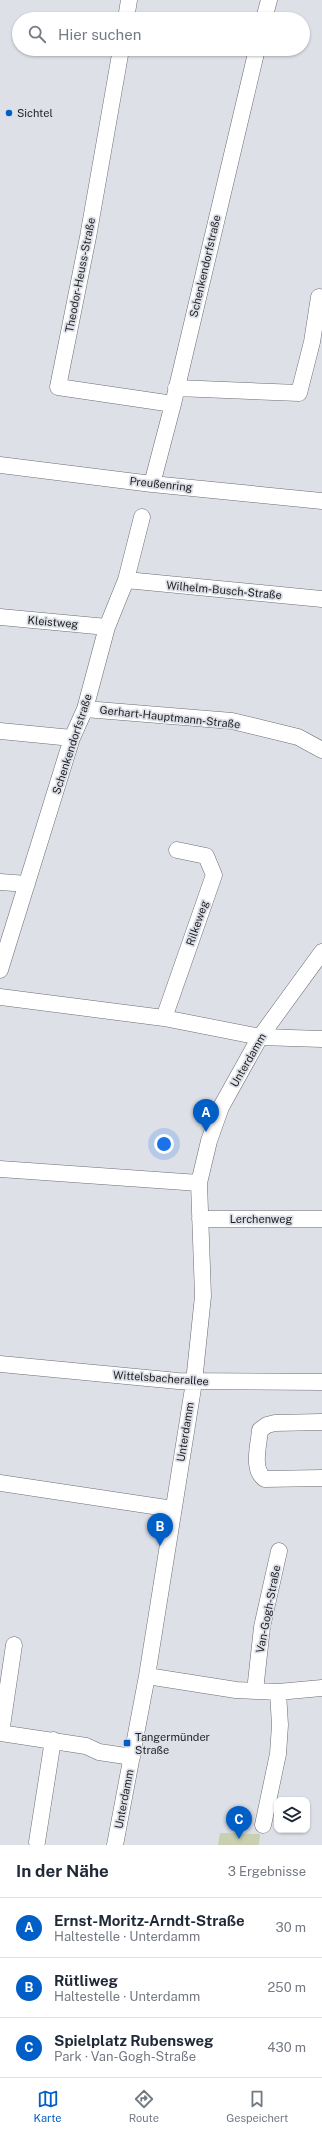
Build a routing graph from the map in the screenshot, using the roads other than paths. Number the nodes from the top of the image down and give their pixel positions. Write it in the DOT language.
graph roads {
  1 [pos="129,0"];
  2 [pos="269,0"];
  3 [pos="127,12"];
  4 [pos="266,12"];
  5 [pos="120,56"];
  6 [pos="255,56"];
  7 [pos="319,297"];
  8 [pos="176,388"];
  9 [pos="173,404"];
  10 [pos="0,465"];
  11 [pos="152,484"];
  12 [pos="322,501"];
  13 [pos="142,517"];
  14 [pos="126,580"];
  15 [pos="322,599"];
  16 [pos="0,617"];
  17 [pos="107,627"];
  18 [pos="85,709"];
  19 [pos="0,731"];
  20 [pos="72,738"];
  21 [pos="322,750"];
  22 [pos="177,850"];
  23 [pos="0,882"];
  24 [pos="27,884"];
  25 [pos="322,952"];
  26 [pos="0,970"];
  27 [pos="0,997"];
  28 [pos="164,1018"];
  29 [pos="260,1037"];
  30 [pos="322,1039"];
  31 [pos="0,1169"];
  32 [pos="199,1183"];
  33 [pos="200,1219"];
  34 [pos="322,1219"];
  35 [pos="0,1364"];
  36 [pos="194,1382"];
  37 [pos="322,1382"];
  38 [pos="322,1422"];
  39 [pos="322,1478"];
  40 [pos="0,1483"];
  41 [pos="173,1508"];
  42 [pos="279,1551"];
  43 [pos="14,1645"];
  44 [pos="147,1676"];
  45 [pos="322,1688"];
  46 [pos="255,1691"];
  47 [pos="278,1692"];
  48 [pos="0,1733"];
  49 [pos="53,1740"];
  50 [pos="132,1757"];
  51 [pos="263,1825"];
  52 [pos="37,1842"];
  53 [pos="115,1845"];
  1 -- 3 [label="street"];
  2 -- 4 [label="street"];
  5 -- 9 [label="street, Theodor-Heuss-Straße"];
  6 -- 8 [label="street, Schenkendorfstraße"];
  7 -- 8 [label="street"];
  8 -- 9 [label="street, Schenkendorfstraße"];
  9 -- 11 [label="street, Schenkendorfstraße"];
  10 -- 11 [label="street, Preußenring"];
  11 -- 12 [label="street, Preußenring"];
  13 -- 14 [label="street, Schenkendorfstraße"];
  14 -- 15 [label="street, Wilhelm-Busch-Straße"];
  14 -- 17 [label="street, Schenkendorfstraße"];
  16 -- 17 [label="street, Kleistweg"];
  17 -- 18 [label="street, Schenkendorfstraße"];
  18 -- 20 [label="street, Schenkendorfstraße"];
  18 -- 21 [label="street, Gerhart-Hauptmann-Straße"];
  19 -- 20 [label="street"];
  20 -- 24 [label="street, Schenkendorfstraße"];
  22 -- 28 [label="street, Rilkeweg"];
  23 -- 24 [label="street"];
  24 -- 26 [label="street, Schenkendorfstraße"];
  25 -- 29 [label="street, Unterdamm"];
  27 -- 28 [label="street"];
  28 -- 29 [label="street"];
  29 -- 30 [label="street"];
  29 -- 32 [label="street, Unterdamm"];
  31 -- 32 [label="street"];
  32 -- 33 [label="street, Unterdamm"];
  33 -- 34 [label="street, Lerchenweg"];
  33 -- 36 [label="street, Unterdamm"];
  35 -- 36 [label="street, Wittelsbacherallee"];
  36 -- 37 [label="street, Wittelsbacherallee"];
  36 -- 41 [label="street, Unterdamm"];
  38 -- 39 [label="street"];
  40 -- 41 [label="street"];
  41 -- 44 [label="street, Unterdamm"];
  42 -- 46 [label="street, Van-Gogh-Straße"];
  43 -- 48 [label="street"];
  44 -- 46 [label="street"];
  44 -- 50 [label="street, Unterdamm"];
  45 -- 47 [label="street"];
  46 -- 47 [label="street"];
  47 -- 51 [label="street"];
  48 -- 49 [label="street"];
  49 -- 50 [label="street"];
  49 -- 52 [label="street"];
  50 -- 53 [label="street, Unterdamm"];
}
